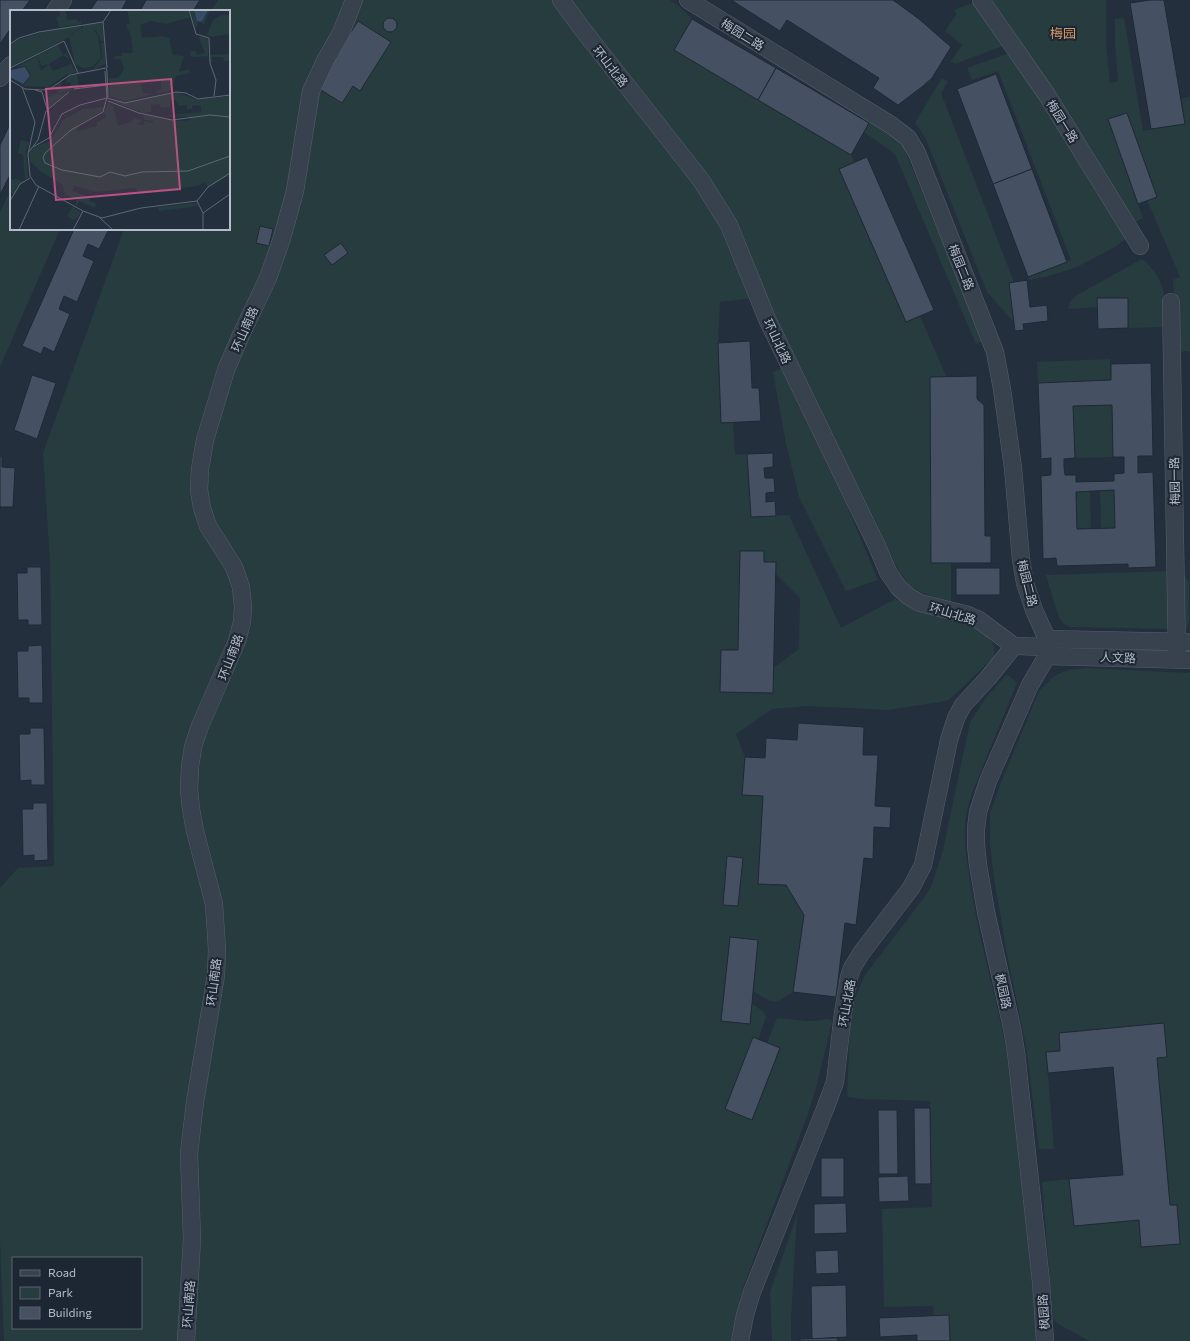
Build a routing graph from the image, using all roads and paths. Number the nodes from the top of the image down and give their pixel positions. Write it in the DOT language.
graph roads {
  1 [pos="63,0"];
  2 [pos="354,0"];
  3 [pos="561,0"];
  4 [pos="688,0"];
  5 [pos="982,0"];
  6 [pos="56,10"];
  7 [pos="10,66"];
  8 [pos="0,78"];
  9 [pos="1140,246"];
  10 [pos="1171,302"];
  11 [pos="1183,642"];
  12 [pos="1014,646"];
  13 [pos="1047,647"];
  14 [pos="1183,660"];
  15 [pos="186,1341"];
  16 [pos="740,1341"];
  17 [pos="1045,1341"];
  1 -- 6 [label="street"];
  2 -- 15 [label="street, 环山南路"];
  3 -- 12 [label="street, 环山北路"];
  4 -- 13 [label="street, 梅园二路"];
  5 -- 9 [label="street, 梅园一路"];
  7 -- 8 [label="street"];
  10 -- 11 [label="street, 梅园一路"];
  11 -- 13 [label="street"];
  11 -- 14 [label="street, 梅园一路"];
  12 -- 13 [label="street"];
  12 -- 16 [label="street, 环山北路"];
  13 -- 14 [label="street, 人文路"];
  13 -- 17 [label="street, 枫园路"];
}
